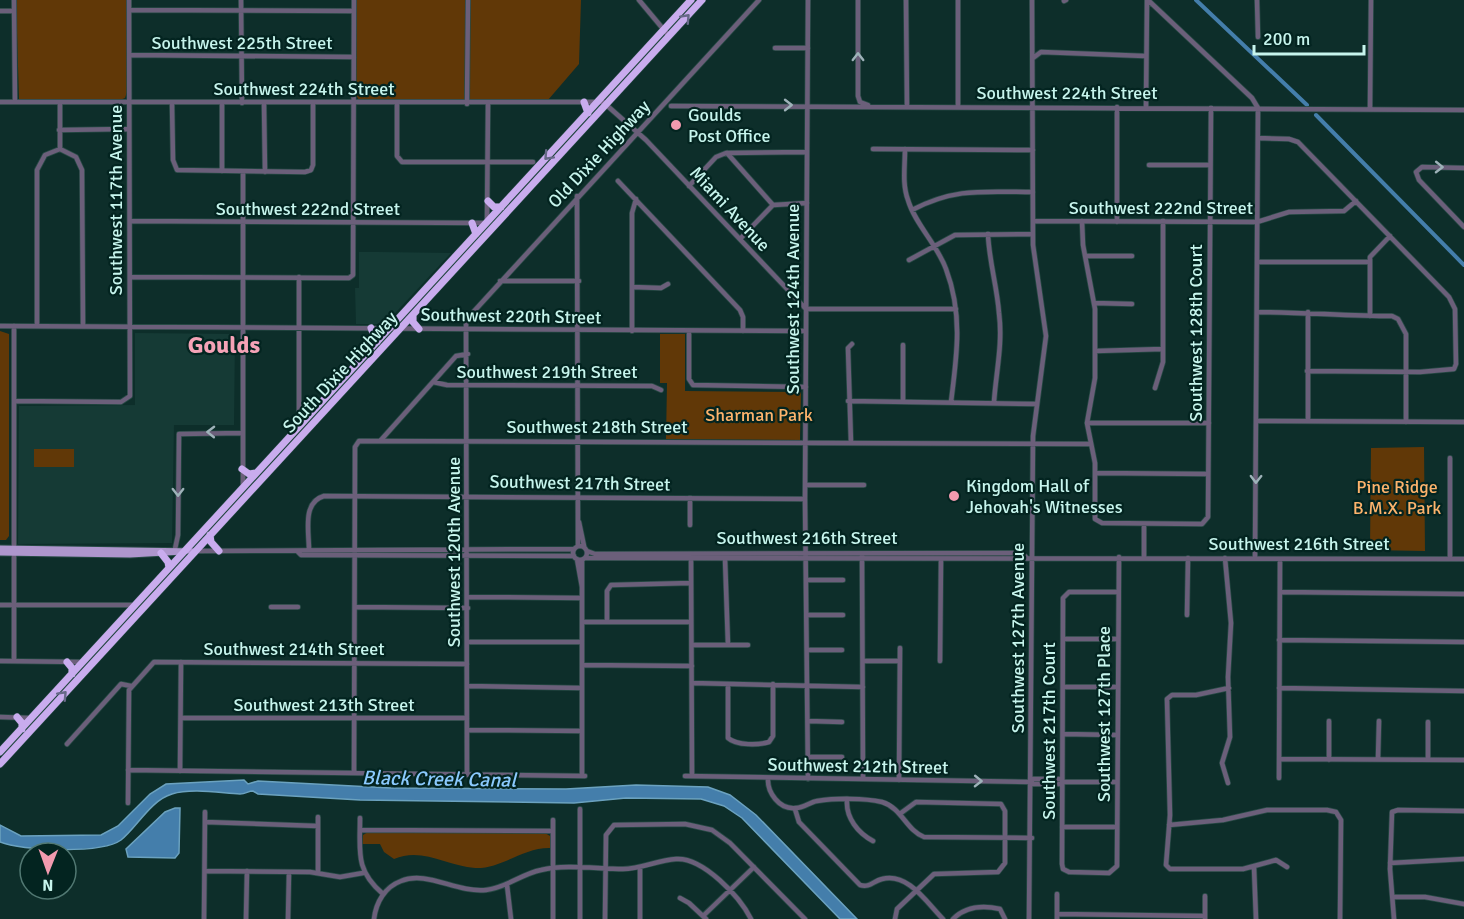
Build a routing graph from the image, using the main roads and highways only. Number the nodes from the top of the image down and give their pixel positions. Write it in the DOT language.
graph roads {
  1 [pos="691,0"];
  2 [pos="702,0"];
  3 [pos="666,33"];
  4 [pos="631,66"];
  5 [pos="584,102"];
  6 [pos="598,102"];
  7 [pos="607,104"];
  8 [pos="588,113"];
  9 [pos="562,153"];
  10 [pos="488,201"];
  11 [pos="501,207"];
  12 [pos="499,221"];
  13 [pos="472,223"];
  14 [pos="487,223"];
  15 [pos="476,234"];
  16 [pos="454,270"];
  17 [pos="436,278"];
  18 [pos="413,315"];
  19 [pos="371,328"];
  20 [pos="390,328"];
  21 [pos="400,329"];
  22 [pos="419,329"];
  23 [pos="377,342"];
  24 [pos="355,378"];
  25 [pos="299,427"];
  26 [pos="309,427"];
  27 [pos="242,469"];
  28 [pos="268,472"];
  29 [pos="256,473"];
  30 [pos="232,500"];
  31 [pos="210,535"];
  32 [pos="0,548"];
  33 [pos="15,550"];
  34 [pos="185,551"];
  35 [pos="196,551"];
  36 [pos="219,551"];
  37 [pos="0,553"];
  38 [pos="161,553"];
  39 [pos="169,568"];
  40 [pos="138,608"];
  41 [pos="68,662"];
  42 [pos="86,664"];
  43 [pos="72,674"];
  44 [pos="17,717"];
  45 [pos="34,721"];
  46 [pos="22,729"];
  47 [pos="0,752"];
  48 [pos="0,764"];
  1 -- 3 [label="highway, South Dixie Highway"];
  3 -- 2 [label="highway, South Dixie Highway, one-way"];
  3 -- 4 [label="highway, South Dixie Highway"];
  3 -- 7 [label="highway, South Dixie Highway"];
  4 -- 6 [label="highway, South Dixie Highway"];
  4 -- 7 [label="highway"];
  5 -- 8 [label="highway"];
  6 -- 8 [label="highway, South Dixie Highway"];
  6 -- 9 [label="highway"];
  7 -- 9 [label="highway, South Dixie Highway"];
  8 -- 11 [label="highway, South Dixie Highway, one-way"];
  9 -- 12 [label="highway, South Dixie Highway"];
  10 -- 11 [label="highway"];
  11 -- 14 [label="highway, South Dixie Highway"];
  12 -- 14 [label="highway"];
  12 -- 16 [label="highway, South Dixie Highway"];
  13 -- 15 [label="highway"];
  14 -- 15 [label="highway, South Dixie Highway"];
  14 -- 16 [label="highway"];
  15 -- 17 [label="highway, South Dixie Highway"];
  16 -- 18 [label="highway, South Dixie Highway"];
  17 -- 20 [label="highway, South Dixie Highway"];
  17 -- 21 [label="highway"];
  18 -- 21 [label="highway, South Dixie Highway"];
  18 -- 22 [label="highway"];
  19 -- 23 [label="highway"];
  20 -- 23 [label="highway, South Dixie Highway"];
  20 -- 24 [label="highway"];
  21 -- 24 [label="highway, South Dixie Highway"];
  23 -- 25 [label="highway, South Dixie Highway"];
  24 -- 26 [label="highway, South Dixie Highway"];
  25 -- 26 [label="highway"];
  25 -- 28 [label="highway"];
  25 -- 29 [label="highway, South Dixie Highway"];
  26 -- 28 [label="highway, South Dixie Highway"];
  27 -- 29 [label="highway"];
  28 -- 31 [label="highway, South Dixie Highway"];
  29 -- 30 [label="highway, South Dixie Highway"];
  30 -- 34 [label="highway, South Dixie Highway"];
  30 -- 35 [label="highway"];
  31 -- 35 [label="highway, South Dixie Highway"];
  31 -- 36 [label="highway"];
  32 -- 33 [label="main road, Southwest 216th Street"];
  33 -- 34 [label="main road, Southwest 216th Street"];
  33 -- 37 [label="main road, Southwest 216th Street"];
  33 -- 38 [label="main road, Southwest 216th Street"];
  34 -- 35 [label="main road, Southwest 216th Street"];
  34 -- 38 [label="main road, Southwest 216th Street"];
  34 -- 39 [label="highway, South Dixie Highway"];
  34 -- 40 [label="highway"];
  35 -- 40 [label="highway, South Dixie Highway"];
  38 -- 39 [label="highway"];
  39 -- 40 [label="highway, South Dixie Highway"];
  40 -- 42 [label="highway, South Dixie Highway"];
  40 -- 42 [label="highway, South Dixie Highway"];
  41 -- 43 [label="highway"];
  42 -- 43 [label="highway, South Dixie Highway"];
  45 -- 42 [label="highway, South Dixie Highway, one-way"];
  43 -- 45 [label="highway, South Dixie Highway"];
  44 -- 46 [label="highway"];
  45 -- 46 [label="highway, South Dixie Highway"];
  45 -- 48 [label="highway, South Dixie Highway"];
  46 -- 47 [label="highway, South Dixie Highway"];
}
